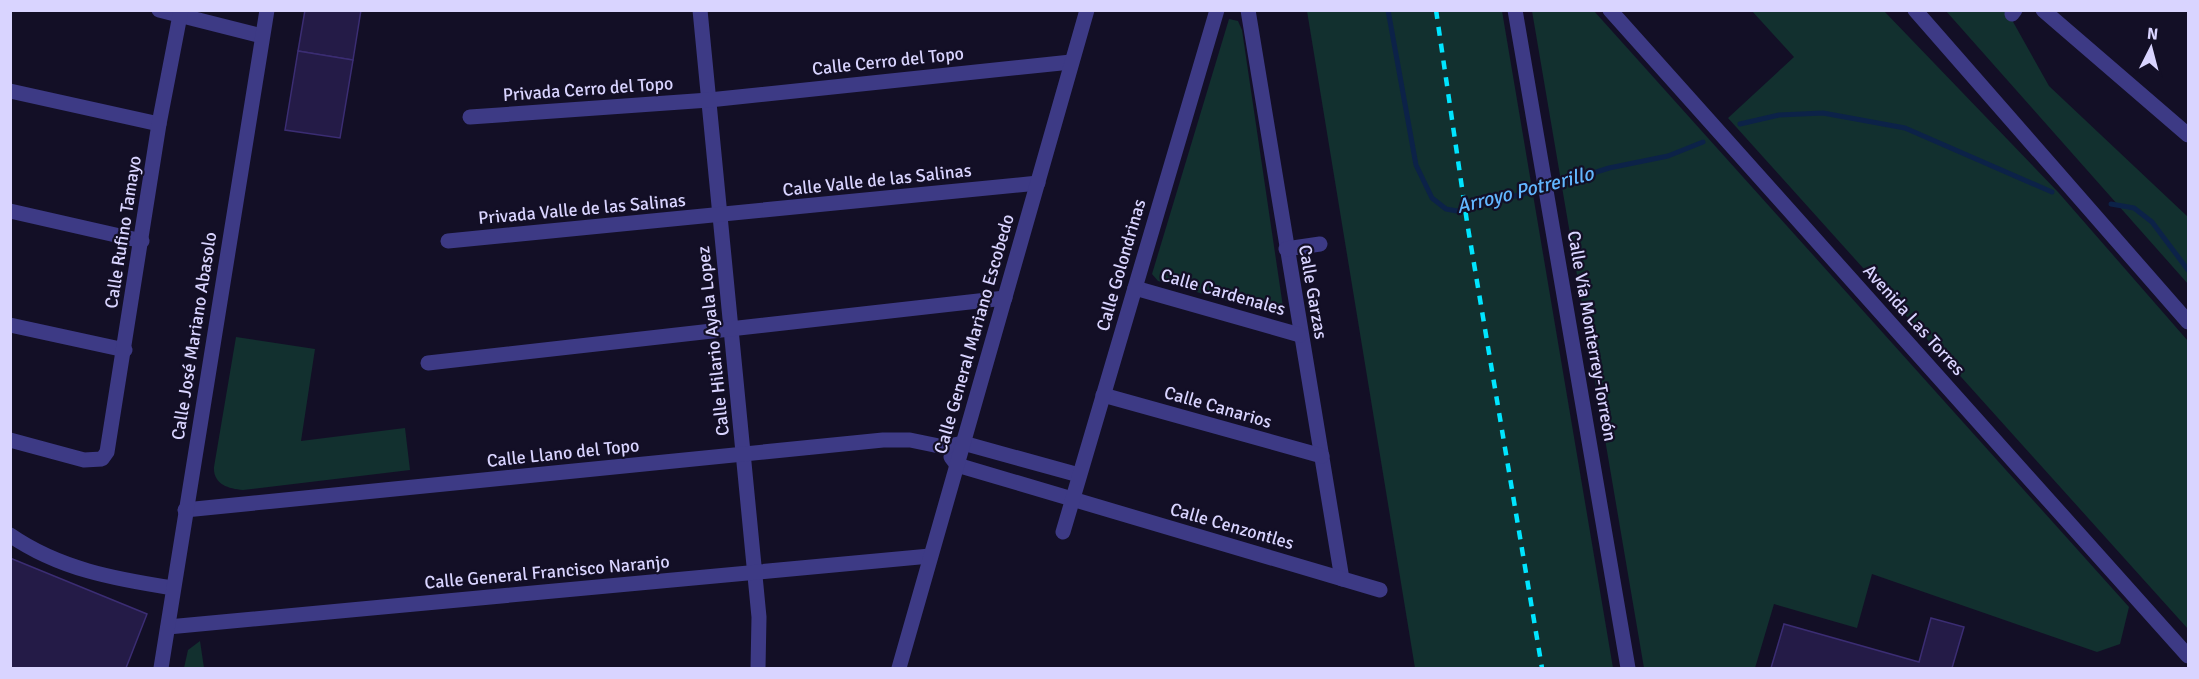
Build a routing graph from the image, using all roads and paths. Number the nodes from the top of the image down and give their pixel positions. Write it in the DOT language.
graph roads {
  1 [pos="159,10"];
  2 [pos="267,10"];
  3 [pos="700,10"];
  4 [pos="1087,10"];
  5 [pos="1217,10"];
  6 [pos="1248,10"];
  7 [pos="1515,10"];
  8 [pos="1610,10"];
  9 [pos="1914,10"];
  10 [pos="2043,10"];
  11 [pos="180,13"];
  12 [pos="262,36"];
  13 [pos="1071,62"];
  14 [pos="10,91"];
  15 [pos="709,100"];
  16 [pos="470,117"];
  17 [pos="159,124"];
  18 [pos="2188,135"];
  19 [pos="1038,183"];
  20 [pos="10,211"];
  21 [pos="719,215"];
  22 [pos="142,241"];
  23 [pos="447,241"];
  24 [pos="1320,244"];
  25 [pos="1286,249"];
  26 [pos="1135,288"];
  27 [pos="1005,298"];
  28 [pos="2188,322"];
  29 [pos="10,325"];
  30 [pos="730,330"];
  31 [pos="1300,335"];
  32 [pos="124,350"];
  33 [pos="428,363"];
  34 [pos="1103,395"];
  35 [pos="10,440"];
  36 [pos="963,443"];
  37 [pos="944,447"];
  38 [pos="744,455"];
  39 [pos="1322,456"];
  40 [pos="957,465"];
  41 [pos="1079,475"];
  42 [pos="1072,500"];
  43 [pos="184,510"];
  44 [pos="1063,532"];
  45 [pos="10,535"];
  46 [pos="930,556"];
  47 [pos="754,572"];
  48 [pos="1342,579"];
  49 [pos="173,588"];
  50 [pos="1380,590"];
  51 [pos="168,627"];
  52 [pos="2188,656"];
  53 [pos="161,669"];
  54 [pos="758,669"];
  55 [pos="899,669"];
  56 [pos="1628,669"];
  1 -- 11 [label="street"];
  2 -- 12 [label="street, Calle José Mariano Abasolo"];
  3 -- 15 [label="street, Calle Hilario Ayala Lopez"];
  4 -- 13 [label="street, Calle General Mariano Escobedo"];
  5 -- 26 [label="street, Calle Golondrinas"];
  6 -- 25 [label="street, Calle Garzas"];
  7 -- 56 [label="street, Calle Vía Monterrey-Torreón"];
  8 -- 52 [label="street, Avenida Las Torres"];
  9 -- 28 [label="street"];
  10 -- 18 [label="street"];
  11 -- 12 [label="street"];
  11 -- 17 [label="street, Calle Rufino Tamayo"];
  12 -- 43 [label="street, Calle José Mariano Abasolo"];
  13 -- 15 [label="street, Calle Cerro del Topo"];
  13 -- 19 [label="street, Calle General Mariano Escobedo"];
  14 -- 17 [label="street"];
  15 -- 16 [label="street, Privada Cerro del Topo"];
  15 -- 21 [label="street, Calle Hilario Ayala Lopez"];
  17 -- 22 [label="street, Calle Rufino Tamayo"];
  19 -- 21 [label="street, Calle Valle de las Salinas"];
  19 -- 27 [label="street, Calle General Mariano Escobedo"];
  20 -- 22 [label="street"];
  21 -- 23 [label="street, Privada Valle de las Salinas"];
  21 -- 30 [label="street, Calle Hilario Ayala Lopez"];
  22 -- 32 [label="street, Calle Rufino Tamayo"];
  24 -- 25 [label="street"];
  25 -- 31 [label="street, Calle Garzas"];
  26 -- 31 [label="street, Calle Cardenales"];
  26 -- 34 [label="street, Calle Golondrinas"];
  27 -- 30 [label="street"];
  27 -- 36 [label="street, Calle General Mariano Escobedo"];
  29 -- 32 [label="street"];
  30 -- 33 [label="street"];
  30 -- 38 [label="street, Calle Hilario Ayala Lopez"];
  31 -- 39 [label="street, Calle Garzas"];
  32 -- 35 [label="street, Calle Rufino Tamayo"];
  34 -- 39 [label="street, Calle Canarios"];
  34 -- 41 [label="street, Calle Golondrinas"];
  36 -- 37 [label="street, Calle Llano del Topo"];
  36 -- 40 [label="street, Calle General Mariano Escobedo"];
  36 -- 41 [label="street"];
  37 -- 38 [label="street, Calle Llano del Topo"];
  37 -- 40 [label="street"];
  38 -- 43 [label="street, Calle Llano del Topo"];
  38 -- 47 [label="street, Calle Hilario Ayala Lopez"];
  39 -- 48 [label="street, Calle Garzas"];
  40 -- 42 [label="street, Calle Cenzontles"];
  40 -- 46 [label="street, Calle General Mariano Escobedo"];
  41 -- 42 [label="street, Calle Golondrinas"];
  42 -- 44 [label="street, Calle Golondrinas"];
  42 -- 48 [label="street, Calle Cenzontles"];
  43 -- 49 [label="street, Calle José Mariano Abasolo"];
  45 -- 49 [label="street"];
  46 -- 47 [label="street, Calle General Francisco Naranjo"];
  46 -- 55 [label="street, Calle General Mariano Escobedo"];
  47 -- 51 [label="street, Calle General Francisco Naranjo"];
  47 -- 54 [label="street, Calle Hilario Ayala Lopez"];
  48 -- 50 [label="street, Calle Cenzontles"];
  49 -- 51 [label="street, Calle José Mariano Abasolo"];
  51 -- 53 [label="street, Calle José Mariano Abasolo"];
}
